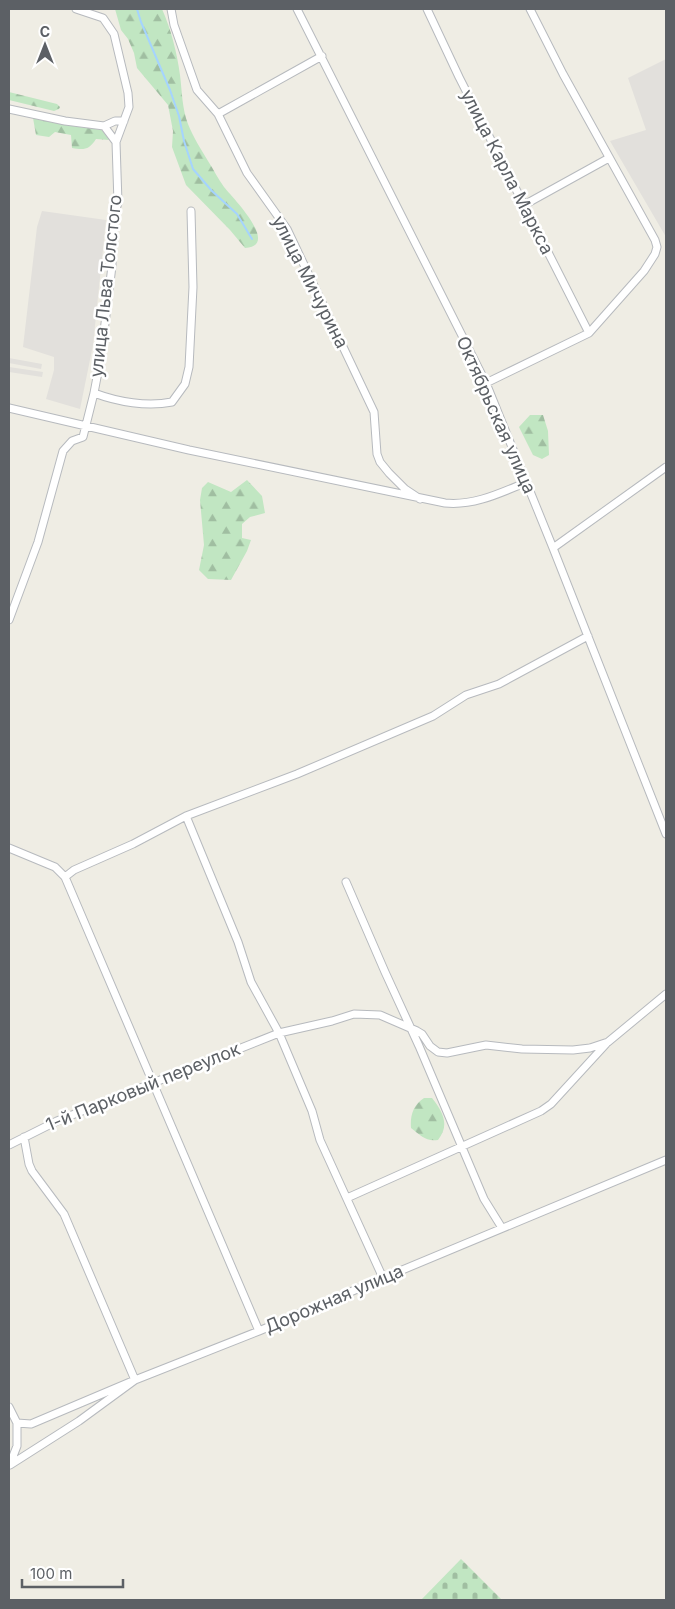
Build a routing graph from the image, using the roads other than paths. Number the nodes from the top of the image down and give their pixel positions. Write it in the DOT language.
graph roads {
  1 [pos="76,9"];
  2 [pos="171,9"];
  3 [pos="298,9"];
  4 [pos="427,9"];
  5 [pos="530,9"];
  6 [pos="322,56"];
  7 [pos="9,109"];
  8 [pos="218,114"];
  9 [pos="124,121"];
  10 [pos="104,126"];
  11 [pos="116,142"];
  12 [pos="609,158"];
  13 [pos="524,205"];
  14 [pos="191,211"];
  15 [pos="589,333"];
  16 [pos="486,384"];
  17 [pos="94,393"];
  18 [pos="9,408"];
  19 [pos="87,425"];
  20 [pos="666,467"];
  21 [pos="527,482"];
  22 [pos="420,499"];
  23 [pos="553,548"];
  24 [pos="9,620"];
  25 [pos="588,636"];
  26 [pos="186,816"];
  27 [pos="666,834"];
  28 [pos="9,848"];
  29 [pos="65,877"];
  30 [pos="346,882"];
  31 [pos="666,994"];
  32 [pos="411,1028"];
  33 [pos="279,1033"];
  34 [pos="608,1042"];
  35 [pos="152,1082"];
  36 [pos="24,1137"];
  37 [pos="9,1145"];
  38 [pos="462,1146"];
  39 [pos="666,1160"];
  40 [pos="347,1198"];
  41 [pos="502,1228"];
  42 [pos="383,1278"];
  43 [pos="259,1331"];
  44 [pos="135,1380"];
  45 [pos="9,1407"];
  46 [pos="17,1423"];
  47 [pos="9,1465"];
  1 -- 9 [label="street"];
  2 -- 8 [label="street, улица Мичурина"];
  3 -- 6 [label="street, Октябрьская улица"];
  4 -- 13 [label="street, улица Карла Маркса"];
  5 -- 12 [label="street"];
  6 -- 8 [label="street"];
  6 -- 16 [label="street, Октябрьская улица"];
  7 -- 10 [label="street"];
  8 -- 22 [label="street, улица Мичурина"];
  9 -- 10 [label="street"];
  9 -- 11 [label="street"];
  10 -- 11 [label="street"];
  11 -- 17 [label="street, улица Льва Толстого"];
  12 -- 13 [label="street"];
  12 -- 15 [label="street"];
  13 -- 15 [label="street, улица Карла Маркса"];
  14 -- 17 [label="street"];
  15 -- 16 [label="street"];
  16 -- 21 [label="street, Октябрьская улица"];
  17 -- 19 [label="street, улица Льва Толстого"];
  18 -- 19 [label="street"];
  19 -- 22 [label="street"];
  19 -- 24 [label="street"];
  20 -- 23 [label="street"];
  21 -- 22 [label="street"];
  21 -- 23 [label="street, Октябрьская улица"];
  23 -- 25 [label="street, Октябрьская улица"];
  25 -- 26 [label="street"];
  25 -- 27 [label="street, Октябрьская улица"];
  26 -- 29 [label="street"];
  26 -- 33 [label="street"];
  28 -- 29 [label="street"];
  29 -- 35 [label="street"];
  30 -- 32 [label="street"];
  31 -- 34 [label="street"];
  32 -- 33 [label="street, 1-й Парковый переулок"];
  32 -- 34 [label="street"];
  32 -- 38 [label="street"];
  33 -- 35 [label="street, 1-й Парковый переулок"];
  33 -- 40 [label="street"];
  34 -- 38 [label="street"];
  35 -- 36 [label="street, 1-й Парковый переулок"];
  35 -- 43 [label="street"];
  36 -- 37 [label="street, 1-й Парковый переулок"];
  36 -- 44 [label="street"];
  38 -- 40 [label="street"];
  38 -- 41 [label="street"];
  39 -- 41 [label="street, Дорожная улица"];
  40 -- 42 [label="street"];
  41 -- 42 [label="street, Дорожная улица"];
  42 -- 43 [label="street, Дорожная улица"];
  43 -- 44 [label="street, Дорожная улица"];
  44 -- 46 [label="street, Дорожная улица"];
  44 -- 47 [label="street"];
  45 -- 46 [label="street"];
  46 -- 47 [label="street"];
}
